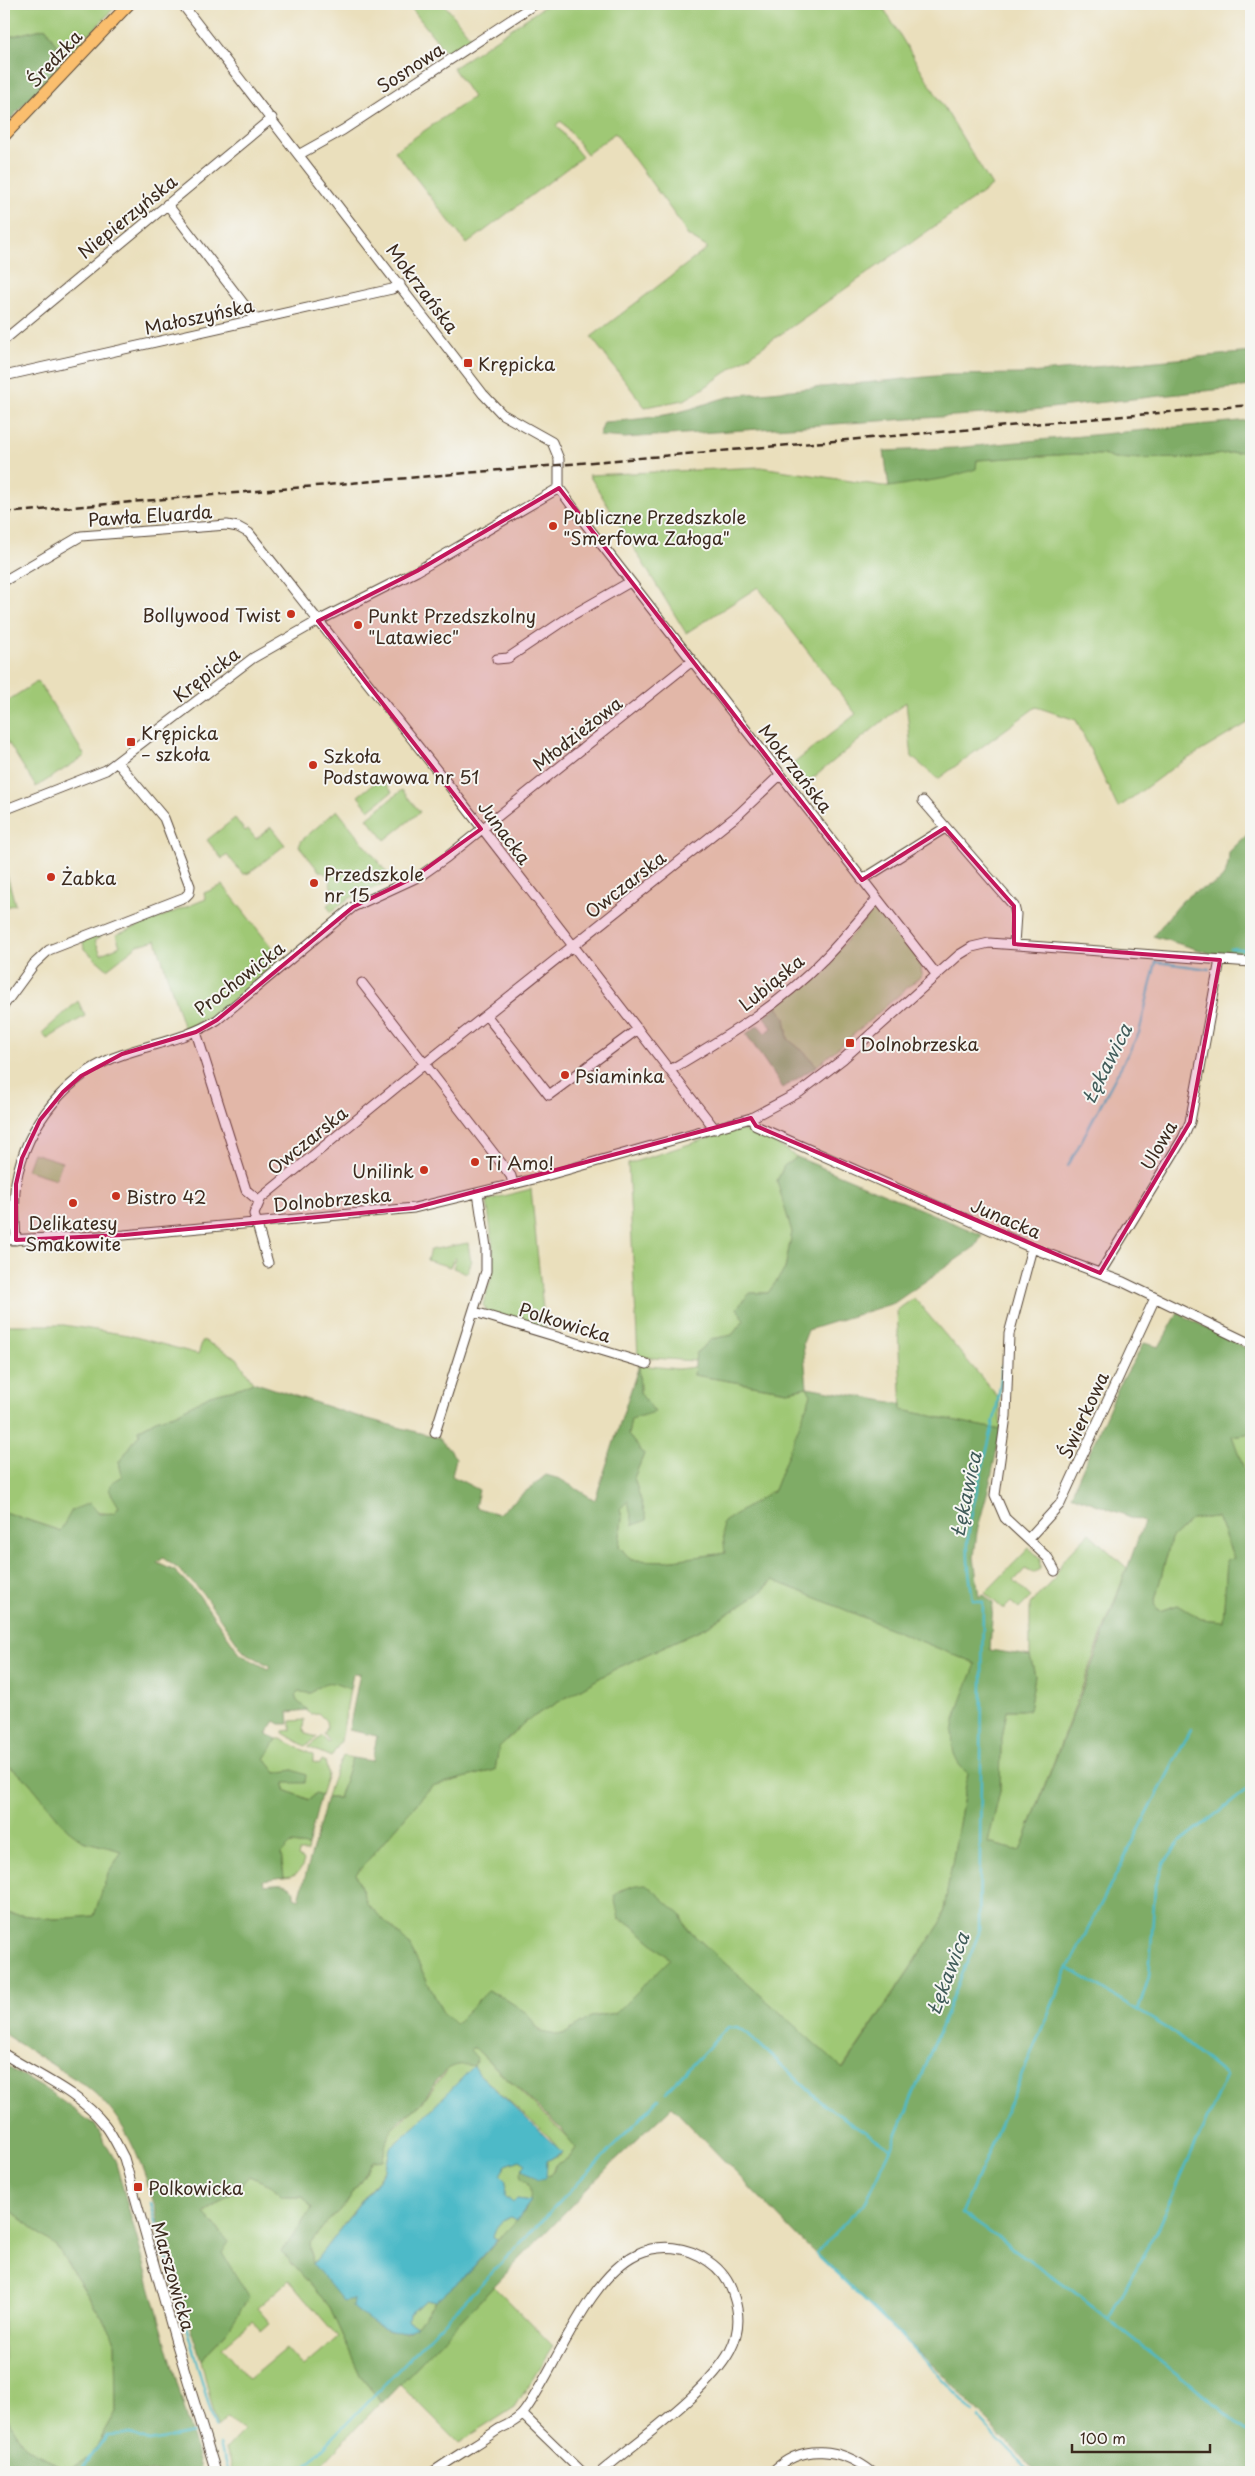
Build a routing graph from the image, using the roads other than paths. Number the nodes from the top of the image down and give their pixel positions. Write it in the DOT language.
graph roads {
  1 [pos="128,4"];
  2 [pos="182,4"];
  3 [pos="536,4"];
  4 [pos="272,118"];
  5 [pos="4,136"];
  6 [pos="300,154"];
  7 [pos="167,204"];
  8 [pos="400,284"];
  9 [pos="256,320"];
  10 [pos="4,340"];
  11 [pos="4,376"];
  12 [pos="559,488"];
  13 [pos="249,534"];
  14 [pos="4,581"];
  15 [pos="630,582"];
  16 [pos="318,621"];
  17 [pos="497,659"];
  18 [pos="692,661"];
  19 [pos="118,762"];
  20 [pos="780,775"];
  21 [pos="923,801"];
  22 [pos="4,810"];
  23 [pos="945,828"];
  24 [pos="481,829"];
  25 [pos="862,880"];
  26 [pos="877,900"];
  27 [pos="1014,944"];
  28 [pos="572,946"];
  29 [pos="1220,960"];
  30 [pos="1251,962"];
  31 [pos="936,974"];
  32 [pos="362,983"];
  33 [pos="4,1005"];
  34 [pos="486,1015"];
  35 [pos="638,1029"];
  36 [pos="196,1032"];
  37 [pos="425,1064"];
  38 [pos="670,1070"];
  39 [pos="751,1118"];
  40 [pos="715,1129"];
  41 [pos="512,1184"];
  42 [pos="478,1193"];
  43 [pos="259,1200"];
  44 [pos="256,1223"];
  45 [pos="4,1240"];
  46 [pos="16,1240"];
  47 [pos="1032,1248"];
  48 [pos="268,1263"];
  49 [pos="1100,1274"];
  50 [pos="1155,1298"];
  51 [pos="474,1312"];
  52 [pos="1251,1344"];
  53 [pos="647,1364"];
  54 [pos="435,1433"];
  55 [pos="1029,1538"];
  56 [pos="1055,1571"];
  57 [pos="4,2054"];
  58 [pos="523,2414"];
  59 [pos="216,2472"];
  60 [pos="433,2472"];
  61 [pos="582,2472"];
  62 [pos="601,2472"];
  63 [pos="772,2472"];
  64 [pos="872,2472"];
  1 -- 5 [label="main road, Średzka"];
  2 -- 4 [label="street, Mokrzańska"];
  3 -- 6 [label="street, Sosnowa"];
  4 -- 6 [label="street, Mokrzańska"];
  4 -- 7 [label="street, Niepierzyńska"];
  6 -- 8 [label="street, Mokrzańska"];
  7 -- 9 [label="street"];
  7 -- 10 [label="street, Niepierzyńska"];
  8 -- 9 [label="street, Małoszyńska"];
  8 -- 12 [label="street, Mokrzańska"];
  9 -- 11 [label="street, Małoszyńska"];
  12 -- 15 [label="street, Mokrzańska"];
  12 -- 16 [label="street, Krępicka"];
  13 -- 14 [label="street, Pawła Eluarda"];
  13 -- 16 [label="street, Junacka"];
  15 -- 17 [label="street"];
  15 -- 18 [label="street, Mokrzańska"];
  16 -- 19 [label="street, Krępicka"];
  16 -- 24 [label="street, Junacka"];
  18 -- 20 [label="street, Mokrzańska"];
  18 -- 24 [label="street, Młodzieżowa"];
  19 -- 22 [label="street, Krępicka"];
  19 -- 33 [label="street"];
  20 -- 25 [label="street, Mokrzańska"];
  20 -- 28 [label="street, Owczarska"];
  21 -- 23 [label="street"];
  23 -- 25 [label="street"];
  23 -- 27 [label="street"];
  24 -- 28 [label="street, Junacka"];
  24 -- 36 [label="street, Prochowicka"];
  25 -- 26 [label="street, Mokrzańska"];
  26 -- 31 [label="street, Mokrzańska"];
  26 -- 38 [label="street, Lubiąska"];
  27 -- 29 [label="street, Dolnobrzeska"];
  27 -- 31 [label="street, Dolnobrzeska"];
  28 -- 34 [label="street, Owczarska"];
  28 -- 35 [label="street, Junacka"];
  29 -- 30 [label="street, Dolnobrzeska"];
  29 -- 49 [label="street, Ulowa"];
  31 -- 39 [label="street, Dolnobrzeska"];
  32 -- 37 [label="street"];
  34 -- 35 [label="street"];
  34 -- 37 [label="street, Owczarska"];
  35 -- 38 [label="street, Junacka"];
  36 -- 43 [label="street"];
  36 -- 46 [label="street, Prochowicka"];
  37 -- 41 [label="street"];
  37 -- 43 [label="street, Owczarska"];
  38 -- 40 [label="street, Junacka"];
  39 -- 40 [label="street, Dolnobrzeska"];
  39 -- 47 [label="street, Junacka"];
  40 -- 41 [label="street, Dolnobrzeska"];
  41 -- 42 [label="street, Dolnobrzeska"];
  42 -- 44 [label="street, Dolnobrzeska"];
  42 -- 51 [label="street"];
  43 -- 44 [label="street"];
  44 -- 46 [label="street, Dolnobrzeska"];
  44 -- 48 [label="street"];
  45 -- 46 [label="street, Dolnobrzeska"];
  47 -- 49 [label="street, Junacka"];
  47 -- 55 [label="street"];
  49 -- 50 [label="street, Junacka"];
  50 -- 52 [label="street, Junacka"];
  50 -- 55 [label="street, Świerkowa"];
  51 -- 53 [label="street, Polkowicka"];
  51 -- 54 [label="street"];
  55 -- 56 [label="street"];
  57 -- 59 [label="street, Marszowicka"];
  58 -- 60 [label="street"];
  58 -- 61 [label="street"];
  58 -- 62 [label="street"];
  63 -- 64 [label="street"];
}
